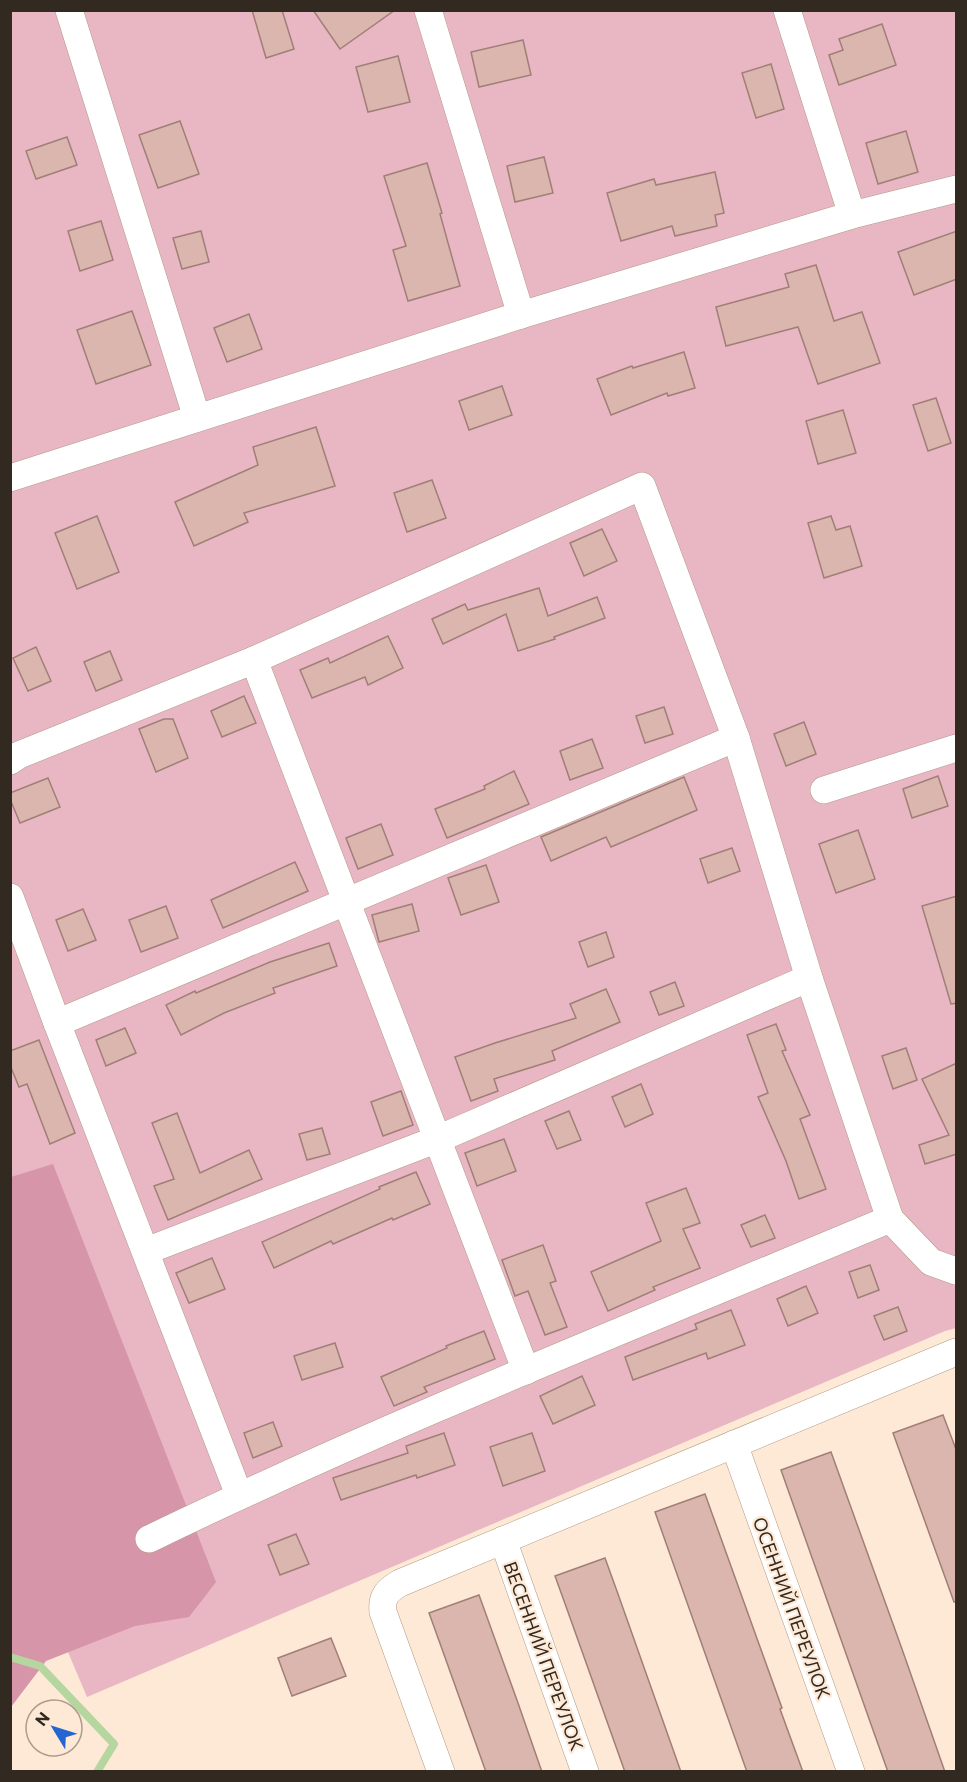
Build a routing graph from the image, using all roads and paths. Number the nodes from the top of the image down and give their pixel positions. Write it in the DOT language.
graph roads {
  1 [pos="69,10"];
  2 [pos="428,10"];
  3 [pos="787,10"];
  4 [pos="957,189"];
  5 [pos="852,215"];
  6 [pos="521,315"];
  7 [pos="197,418"];
  8 [pos="10,478"];
  9 [pos="254,660"];
  10 [pos="736,738"];
  11 [pos="957,748"];
  12 [pos="13,750"];
  13 [pos="824,790"];
  14 [pos="10,897"];
  15 [pos="346,902"];
  16 [pos="809,978"];
  17 [pos="57,1023"];
  18 [pos="438,1140"];
  19 [pos="890,1219"];
  20 [pos="146,1251"];
  21 [pos="957,1271"];
  22 [pos="957,1352"];
  23 [pos="526,1371"];
  24 [pos="734,1444"];
  25 [pos="239,1495"];
  26 [pos="148,1539"];
  27 [pos="503,1540"];
  28 [pos="441,1772"];
  29 [pos="585,1772"];
  30 [pos="850,1772"];
  1 -- 7 [label="street"];
  2 -- 6 [label="street"];
  3 -- 5 [label="street"];
  4 -- 5 [label="street"];
  5 -- 6 [label="street"];
  6 -- 7 [label="street"];
  7 -- 8 [label="street"];
  9 -- 10 [label="street"];
  9 -- 12 [label="street"];
  9 -- 15 [label="street"];
  10 -- 15 [label="street"];
  10 -- 16 [label="street"];
  11 -- 13 [label="street"];
  14 -- 17 [label="street"];
  15 -- 17 [label="street"];
  15 -- 18 [label="street"];
  16 -- 18 [label="street"];
  16 -- 19 [label="street"];
  17 -- 20 [label="street"];
  18 -- 20 [label="street"];
  18 -- 23 [label="street"];
  19 -- 21 [label="street"];
  19 -- 23 [label="street"];
  20 -- 25 [label="street"];
  22 -- 24 [label="street"];
  23 -- 25 [label="street"];
  24 -- 27 [label="street"];
  24 -- 30 [label="street, ОСЕННИЙ ПЕРЕУЛОК"];
  25 -- 26 [label="street"];
  27 -- 28 [label="street"];
  27 -- 29 [label="street, ВЕСЕННИЙ ПЕРЕУЛОК"];
}
